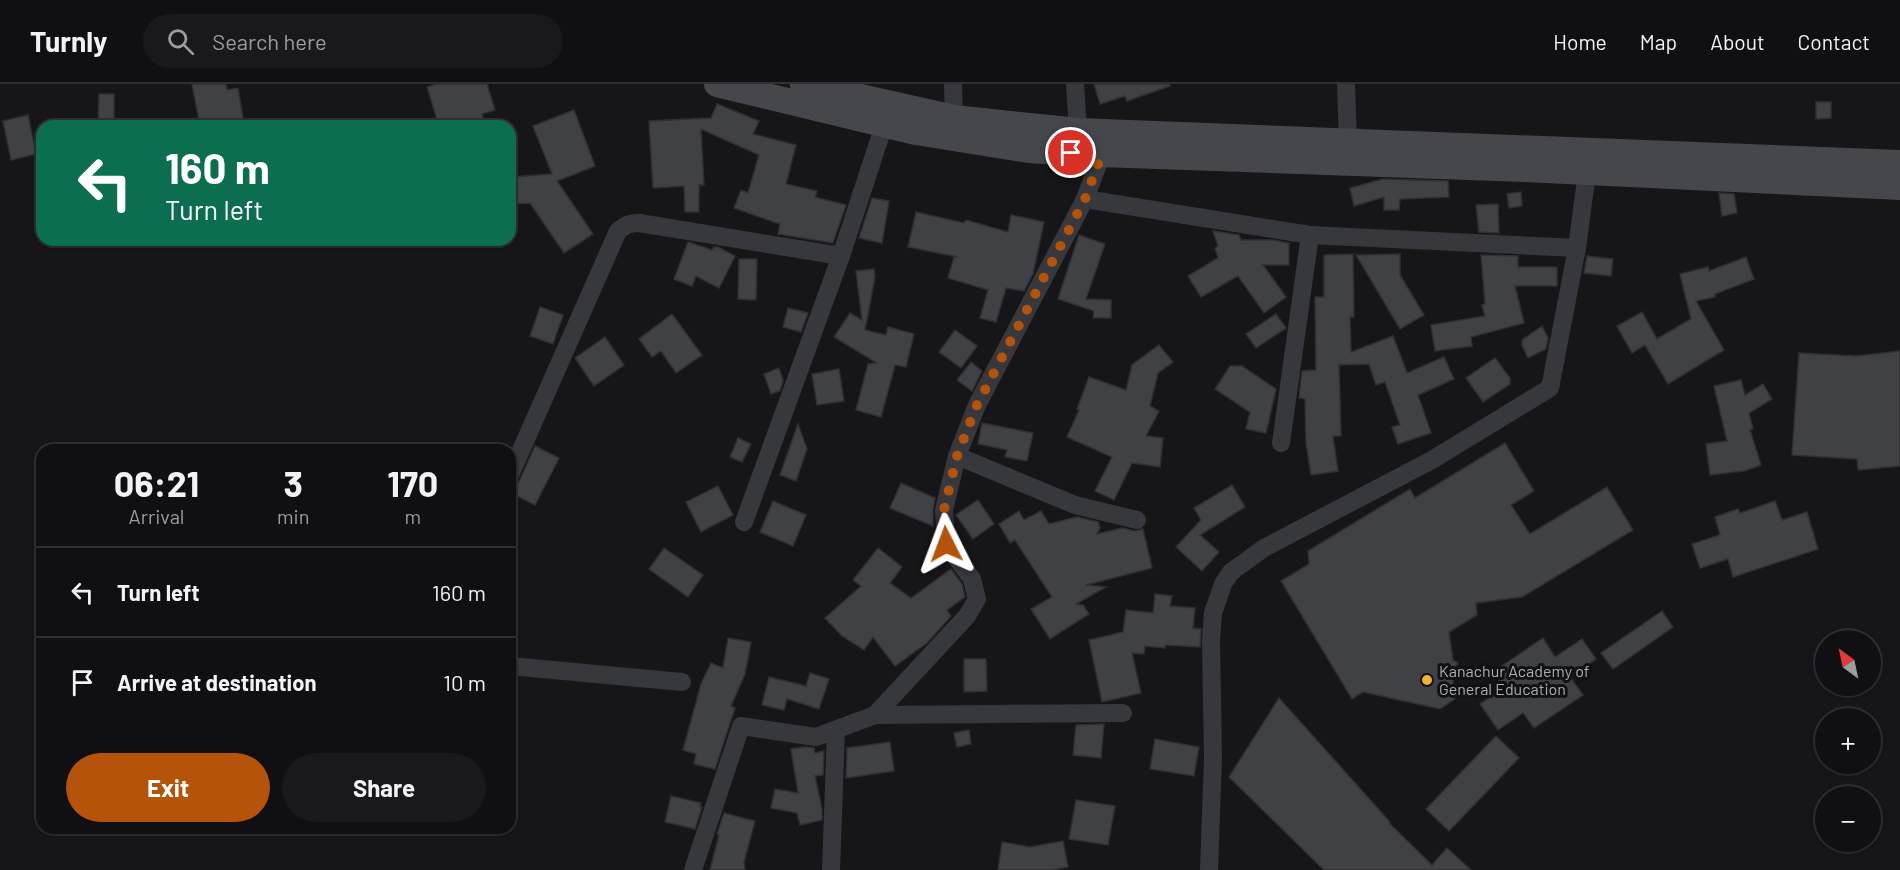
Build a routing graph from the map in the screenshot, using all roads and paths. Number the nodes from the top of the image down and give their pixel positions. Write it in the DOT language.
graph roads {
  1 [pos="717,84"];
  2 [pos="803,84"];
  3 [pos="953,84"];
  4 [pos="1075,84"];
  5 [pos="1347,84"];
  6 [pos="954,118"];
  7 [pos="884,125"];
  8 [pos="1078,130"];
  9 [pos="1348,142"];
  10 [pos="1166,146"];
  11 [pos="1101,156"];
  12 [pos="1526,159"];
  13 [pos="1900,163"];
  14 [pos="1587,172"];
  15 [pos="1820,172"];
  16 [pos="1900,187"];
  17 [pos="1085,199"];
  18 [pos="1310,235"];
  19 [pos="1578,248"];
  20 [pos="841,256"];
  21 [pos="1281,443"];
  22 [pos="957,456"];
  23 [pos="516,461"];
  24 [pos="1137,520"];
  25 [pos="744,522"];
  26 [pos="516,667"];
  27 [pos="682,682"];
  28 [pos="1123,713"];
  29 [pos="875,715"];
  30 [pos="836,730"];
  31 [pos="693,870"];
  32 [pos="831,870"];
  33 [pos="1209,870"];
  1 -- 7 [label="main road"];
  2 -- 6 [label="main road"];
  3 -- 6 [label="street"];
  4 -- 8 [label="street"];
  5 -- 9 [label="street"];
  6 -- 8 [label="main road"];
  7 -- 11 [label="main road"];
  7 -- 20 [label="street"];
  8 -- 10 [label="main road"];
  9 -- 10 [label="main road"];
  9 -- 12 [label="main road"];
  10 -- 11 [label="main road"];
  10 -- 12 [label="main road"];
  11 -- 17 [label="street"];
  12 -- 14 [label="main road"];
  12 -- 15 [label="main road"];
  13 -- 15 [label="main road"];
  14 -- 15 [label="main road"];
  14 -- 19 [label="street"];
  15 -- 16 [label="main road"];
  17 -- 18 [label="street"];
  17 -- 22 [label="street"];
  18 -- 19 [label="street"];
  18 -- 21 [label="street"];
  19 -- 33 [label="street"];
  20 -- 23 [label="street"];
  20 -- 25 [label="street"];
  22 -- 24 [label="street"];
  22 -- 29 [label="street"];
  26 -- 27 [label="street"];
  28 -- 29 [label="street"];
  29 -- 30 [label="street"];
  30 -- 31 [label="street"];
  30 -- 32 [label="street"];
}
